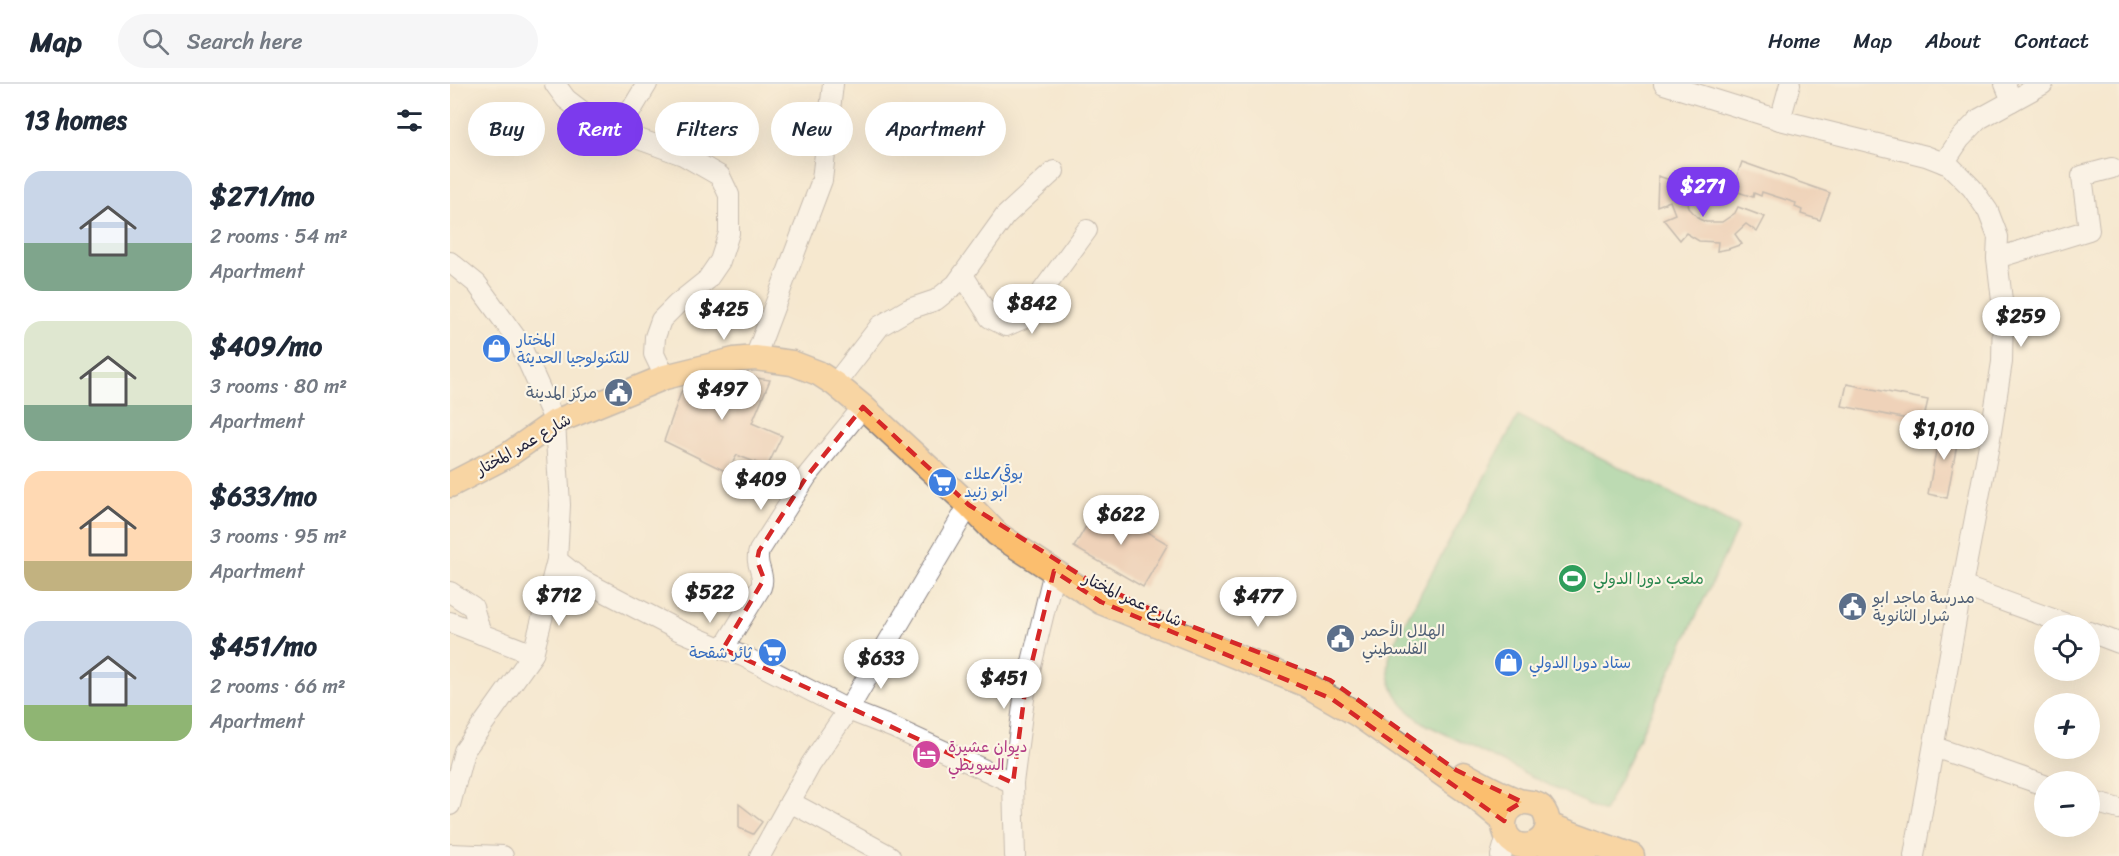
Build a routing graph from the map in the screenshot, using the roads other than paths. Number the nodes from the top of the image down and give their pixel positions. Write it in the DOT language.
graph roads {
  1 [pos="555,84"];
  2 [pos="647,84"];
  3 [pos="833,84"];
  4 [pos="1664,84"];
  5 [pos="1790,84"];
  6 [pos="2043,84"];
  7 [pos="2008,92"];
  8 [pos="570,102"];
  9 [pos="636,102"];
  10 [pos="1780,120"];
  11 [pos="643,141"];
  12 [pos="1944,163"];
  13 [pos="2112,168"];
  14 [pos="1053,171"];
  15 [pos="1088,230"];
  16 [pos="1997,258"];
  17 [pos="450,262"];
  18 [pos="963,275"];
  19 [pos="754,358"];
  20 [pos="665,377"];
  21 [pos="836,384"];
  22 [pos="863,407"];
  23 [pos="555,422"];
  24 [pos="450,485"];
  25 [pos="969,505"];
  26 [pos="557,560"];
  27 [pos="1053,571"];
  28 [pos="1962,586"];
  29 [pos="450,592"];
  30 [pos="2042,615"];
  31 [pos="450,622"];
  32 [pos="481,634"];
  33 [pos="2100,636"];
  34 [pos="2119,643"];
  35 [pos="723,649"];
  36 [pos="533,654"];
  37 [pos="848,710"];
  38 [pos="1934,747"];
  39 [pos="2034,782"];
  40 [pos="1012,783"];
  41 [pos="790,802"];
  42 [pos="1522,802"];
  43 [pos="2100,803"];
  44 [pos="450,805"];
  45 [pos="2119,808"];
  46 [pos="1504,837"];
  47 [pos="1535,842"];
  48 [pos="450,854"];
  49 [pos="503,856"];
  50 [pos="760,856"];
  51 [pos="890,856"];
  52 [pos="1015,856"];
  53 [pos="1584,856"];
  54 [pos="1632,856"];
  55 [pos="1914,856"];
  1 -- 8 [label="street"];
  2 -- 9 [label="street"];
  3 -- 19 [label="street"];
  4 -- 10 [label="street"];
  5 -- 10 [label="street"];
  6 -- 7 [label="street"];
  7 -- 12 [label="street"];
  10 -- 12 [label="street"];
  11 -- 20 [label="street"];
  12 -- 16 [label="street"];
  13 -- 16 [label="street"];
  14 -- 18 [label="street"];
  15 -- 18 [label="street"];
  16 -- 28 [label="street"];
  17 -- 23 [label="street"];
  18 -- 21 [label="street"];
  19 -- 20 [label="main road, شارع عمر المختار"];
  19 -- 21 [label="main road, شارع عمر المختار"];
  20 -- 23 [label="main road, شارع عمر المختار"];
  21 -- 22 [label="main road, شارع عمر المختار"];
  22 -- 25 [label="main road, شارع عمر المختار"];
  22 -- 35 [label="street"];
  23 -- 24 [label="main road, شارع عمر المختار"];
  23 -- 26 [label="street"];
  25 -- 27 [label="main road, شارع عمر المختار"];
  25 -- 37 [label="street"];
  25 -- 42 [label="main road, شارع عمر المختار"];
  26 -- 35 [label="street"];
  26 -- 36 [label="street"];
  27 -- 40 [label="street"];
  27 -- 46 [label="main road, شارع عمر المختار"];
  28 -- 30 [label="street"];
  28 -- 38 [label="street"];
  29 -- 32 [label="street"];
  31 -- 32 [label="street"];
  32 -- 36 [label="street"];
  33 -- 34 [label="street"];
  35 -- 37 [label="street"];
  36 -- 44 [label="street"];
  37 -- 40 [label="street"];
  37 -- 41 [label="street"];
  38 -- 39 [label="street"];
  38 -- 55 [label="street"];
  40 -- 52 [label="street"];
  41 -- 50 [label="street"];
  41 -- 51 [label="street"];
  42 -- 46 [label="main road"];
  42 -- 47 [label="main road"];
  43 -- 45 [label="street"];
  46 -- 47 [label="main road"];
  47 -- 53 [label="main road"];
  47 -- 54 [label="main road"];
  48 -- 49 [label="street"];
}
